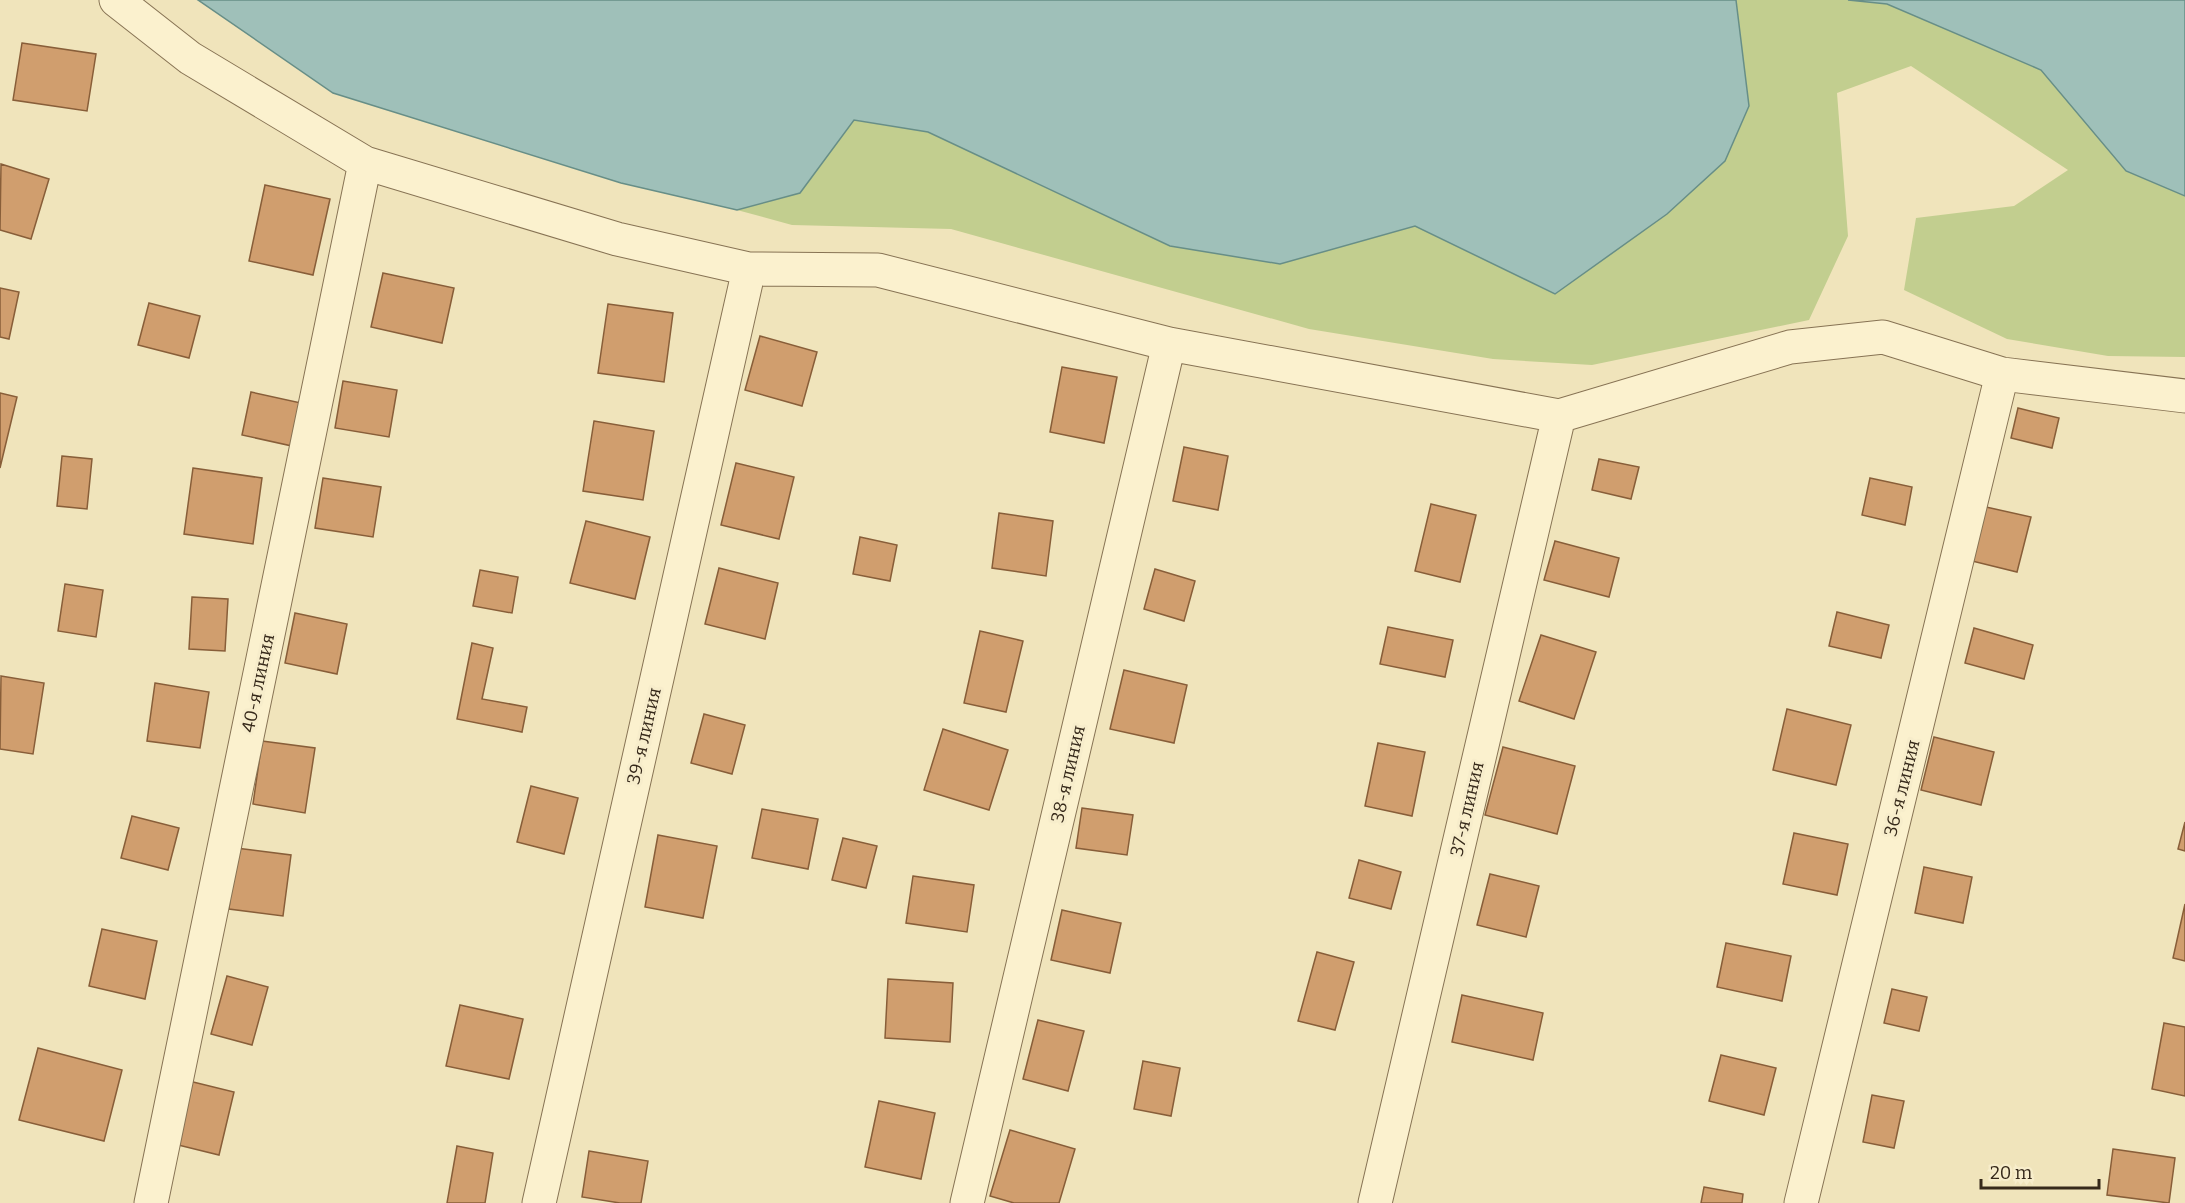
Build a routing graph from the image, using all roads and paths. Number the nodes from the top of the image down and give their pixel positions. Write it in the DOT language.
graph roads {
  1 [pos="116,0"];
  2 [pos="365,163"];
  3 [pos="749,269"];
  4 [pos="1169,344"];
  5 [pos="2002,374"];
  6 [pos="2185,396"];
  7 [pos="1558,416"];
  8 [pos="151,1203"];
  9 [pos="539,1203"];
  10 [pos="967,1203"];
  11 [pos="1375,1203"];
  12 [pos="1801,1203"];
  1 -- 2 [label="street"];
  2 -- 3 [label="street"];
  2 -- 8 [label="street, 40-я линия"];
  3 -- 4 [label="street"];
  3 -- 9 [label="street, 39-я линия"];
  4 -- 7 [label="street"];
  4 -- 10 [label="street, 38-я линия"];
  5 -- 6 [label="street"];
  5 -- 7 [label="street"];
  5 -- 12 [label="street, 36-я линия"];
  7 -- 11 [label="street, 37-я линия"];
}
